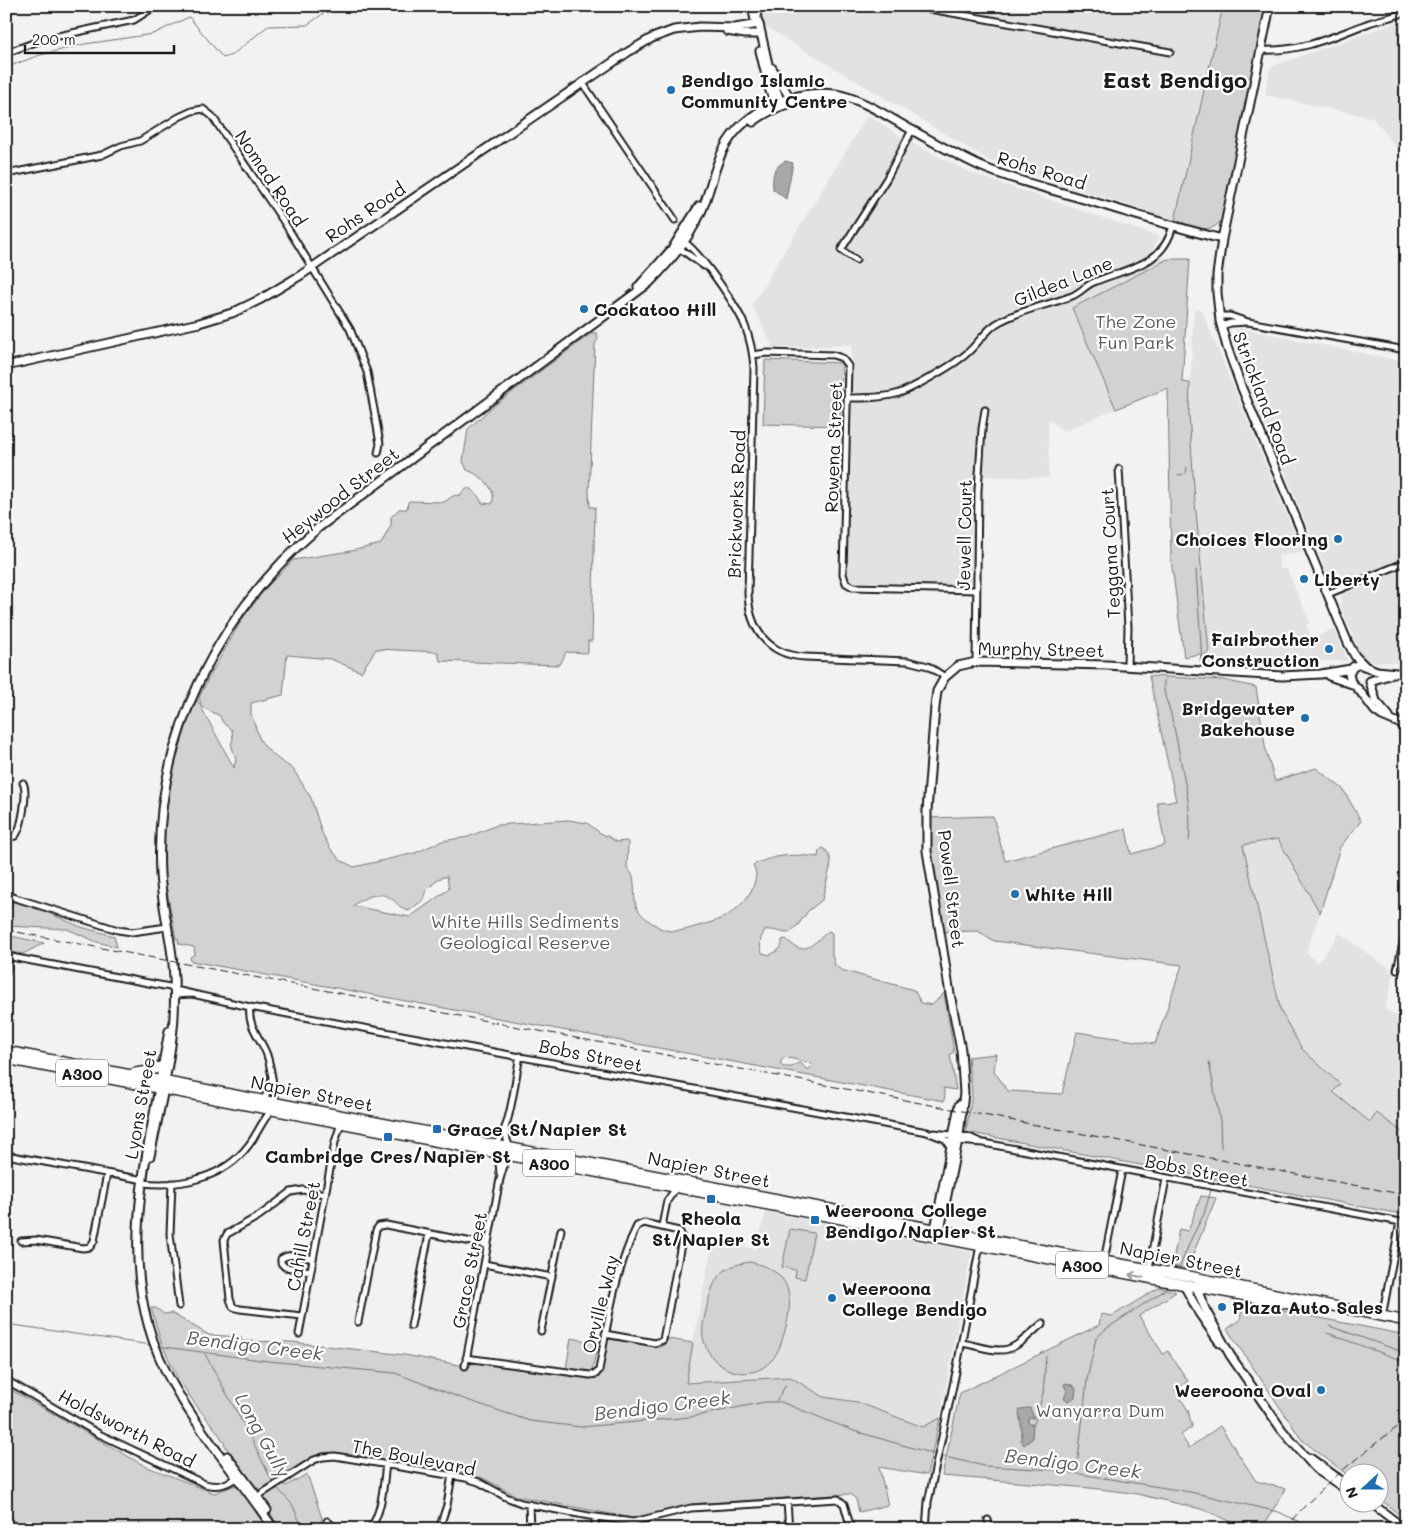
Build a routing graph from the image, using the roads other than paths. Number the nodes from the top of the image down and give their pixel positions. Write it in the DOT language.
graph roads {
  1 [pos="156,6"];
  2 [pos="751,6"];
  3 [pos="756,6"];
  4 [pos="913,6"];
  5 [pos="1270,6"];
  6 [pos="148,8"];
  7 [pos="1406,12"];
  8 [pos="757,25"];
  9 [pos="715,27"];
  10 [pos="759,34"];
  11 [pos="1261,50"];
  12 [pos="1170,52"];
  13 [pos="6,53"];
  14 [pos="766,55"];
  15 [pos="582,82"];
  16 [pos="790,98"];
  17 [pos="864,104"];
  18 [pos="778,105"];
  19 [pos="912,130"];
  20 [pos="6,174"];
  21 [pos="675,220"];
  22 [pos="1172,225"];
  23 [pos="1222,239"];
  24 [pos="679,244"];
  25 [pos="856,260"];
  26 [pos="312,266"];
  27 [pos="1219,316"];
  28 [pos="1248,322"];
  29 [pos="1221,326"];
  30 [pos="1406,350"];
  31 [pos="753,355"];
  32 [pos="6,366"];
  33 [pos="847,398"];
  34 [pos="985,410"];
  35 [pos="378,453"];
  36 [pos="1119,469"];
  37 [pos="1406,562"];
  38 [pos="977,590"];
  39 [pos="1328,594"];
  40 [pos="1348,643"];
  41 [pos="976,662"];
  42 [pos="1127,666"];
  43 [pos="1366,666"];
  44 [pos="1351,669"];
  45 [pos="1321,674"];
  46 [pos="1397,674"];
  47 [pos="1406,674"];
  48 [pos="945,678"];
  49 [pos="1370,681"];
  50 [pos="1353,685"];
  51 [pos="1395,721"];
  52 [pos="1406,726"];
  53 [pos="23,783"];
  54 [pos="6,838"];
  55 [pos="6,895"];
  56 [pos="167,927"];
  57 [pos="1406,930"];
  58 [pos="8,957"];
  59 [pos="1397,970"];
  60 [pos="6,973"];
  61 [pos="175,991"];
  62 [pos="250,1007"];
  63 [pos="6,1051"];
  64 [pos="520,1056"];
  65 [pos="6,1059"];
  66 [pos="163,1066"];
  67 [pos="125,1074"];
  68 [pos="271,1074"];
  69 [pos="162,1085"];
  70 [pos="262,1104"];
  71 [pos="289,1105"];
  72 [pos="274,1106"];
  73 [pos="331,1121"];
  74 [pos="341,1123"];
  75 [pos="506,1124"];
  76 [pos="258,1132"];
  77 [pos="926,1132"];
  78 [pos="433,1133"];
  79 [pos="459,1138"];
  80 [pos="955,1140"];
  81 [pos="335,1142"];
  82 [pos="475,1149"];
  83 [pos="496,1149"];
  84 [pos="508,1151"];
  85 [pos="6,1155"];
  86 [pos="1122,1170"];
  87 [pos="107,1174"];
  88 [pos="1166,1178"];
  89 [pos="500,1180"];
  90 [pos="143,1182"];
  91 [pos="172,1183"];
  92 [pos="675,1183"];
  93 [pos="662,1184"];
  94 [pos="325,1194"];
  95 [pos="666,1206"];
  96 [pos="1403,1223"];
  97 [pos="662,1226"];
  98 [pos="561,1230"];
  99 [pos="937,1233"];
  100 [pos="429,1234"];
  101 [pos="21,1242"];
  102 [pos="487,1245"];
  103 [pos="980,1245"];
  104 [pos="1065,1258"];
  105 [pos="313,1259"];
  106 [pos="1104,1261"];
  107 [pos="484,1264"];
  108 [pos="1149,1268"];
  109 [pos="311,1271"];
  110 [pos="552,1277"];
  111 [pos="1184,1285"];
  112 [pos="1196,1288"];
  113 [pos="179,1306"];
  114 [pos="302,1316"];
  115 [pos="1381,1319"];
  116 [pos="1406,1321"];
  117 [pos="358,1322"];
  118 [pos="1043,1323"];
  119 [pos="411,1326"];
  120 [pos="1406,1326"];
  121 [pos="541,1331"];
  122 [pos="299,1334"];
  123 [pos="605,1334"];
  124 [pos="962,1343"];
  125 [pos="1230,1355"];
  126 [pos="466,1358"];
  127 [pos="465,1366"];
  128 [pos="6,1380"];
  129 [pos="1298,1449"];
  130 [pos="386,1464"];
  131 [pos="452,1475"];
  132 [pos="239,1476"];
  133 [pos="1340,1480"];
  134 [pos="1340,1485"];
  135 [pos="255,1498"];
  136 [pos="787,1502"];
  137 [pos="529,1504"];
  138 [pos="1382,1512"];
  139 [pos="595,1517"];
  140 [pos="988,1520"];
  141 [pos="327,1521"];
  142 [pos="276,1529"];
  143 [pos="337,1529"];
  144 [pos="370,1529"];
  145 [pos="440,1529"];
  146 [pos="530,1529"];
  147 [pos="595,1529"];
  148 [pos="789,1529"];
  149 [pos="850,1529"];
  150 [pos="926,1529"];
  151 [pos="990,1529"];
  152 [pos="1405,1529"];
  1 -- 6 [label="street"];
  2 -- 8 [label="street"];
  3 -- 8 [label="street"];
  4 -- 12 [label="street"];
  5 -- 11 [label="main road, Strickland Road"];
  6 -- 13 [label="street"];
  7 -- 11 [label="street"];
  8 -- 9 [label="main road, Rohs Road"];
  8 -- 10 [label="main road"];
  9 -- 10 [label="main road, Rohs Road"];
  9 -- 15 [label="main road, Rohs Road"];
  10 -- 14 [label="main road"];
  10 -- 18 [label="main road"];
  11 -- 23 [label="main road, Strickland Road"];
  14 -- 16 [label="main road"];
  14 -- 18 [label="main road"];
  15 -- 21 [label="street"];
  15 -- 26 [label="main road, Rohs Road"];
  16 -- 17 [label="main road, Rohs Road"];
  16 -- 18 [label="main road, Rohs Road"];
  17 -- 18 [label="main road, Rohs Road"];
  17 -- 19 [label="main road, Rohs Road"];
  18 -- 24 [label="main road, Heywood Street"];
  19 -- 22 [label="main road, Rohs Road"];
  19 -- 25 [label="street"];
  20 -- 26 [label="street, Nomad Road"];
  22 -- 23 [label="main road, Rohs Road"];
  22 -- 33 [label="street, Gildea Lane"];
  23 -- 27 [label="main road, Strickland Road"];
  24 -- 31 [label="street"];
  24 -- 56 [label="main road, Heywood Street"];
  26 -- 32 [label="main road, Rohs Road"];
  26 -- 35 [label="street, Heywood Street"];
  27 -- 28 [label="street"];
  27 -- 29 [label="main road, Strickland Road"];
  28 -- 29 [label="street"];
  28 -- 30 [label="street"];
  29 -- 39 [label="main road, Strickland Road"];
  31 -- 33 [label="street, Rowena Street"];
  31 -- 48 [label="street, Brickworks Road"];
  33 -- 38 [label="street, Rowena Street"];
  34 -- 38 [label="street, Jewell Court"];
  36 -- 42 [label="street, Teggana Court"];
  37 -- 39 [label="street"];
  38 -- 41 [label="street, Jewell Court"];
  39 -- 40 [label="main road, Strickland Road"];
  40 -- 43 [label="main road, Strickland Road"];
  40 -- 44 [label="main road, Strickland Road"];
  41 -- 42 [label="main road, Murphy Street"];
  41 -- 48 [label="main road, Murphy Street"];
  42 -- 45 [label="main road, Murphy Street"];
  43 -- 44 [label="main road"];
  43 -- 46 [label="main road"];
  43 -- 49 [label="main road"];
  44 -- 45 [label="main road, Murphy Street"];
  44 -- 50 [label="main road"];
  45 -- 50 [label="main road, Murphy Street"];
  46 -- 47 [label="main road"];
  46 -- 49 [label="main road"];
  48 -- 80 [label="main road, Powell Street"];
  49 -- 50 [label="main road"];
  49 -- 51 [label="main road"];
  50 -- 51 [label="main road"];
  51 -- 52 [label="main road"];
  53 -- 54 [label="street"];
  55 -- 56 [label="street"];
  56 -- 61 [label="main road, Heywood Street"];
  57 -- 59 [label="street"];
  58 -- 60 [label="street"];
  58 -- 61 [label="street, Bobs Street"];
  61 -- 62 [label="street, Bobs Street"];
  61 -- 66 [label="main road, Lyons Street"];
  61 -- 69 [label="main road, Lyons Street"];
  62 -- 64 [label="street, Bobs Street"];
  62 -- 68 [label="street"];
  63 -- 67 [label="highway, Napier Street / A300"];
  64 -- 75 [label="street, Grace Street"];
  64 -- 77 [label="street, Bobs Street"];
  65 -- 69 [label="highway, Napier Street / A300"];
  66 -- 67 [label="highway"];
  66 -- 69 [label="main road, Lyons Street"];
  67 -- 69 [label="highway, Napier Street / A300"];
  68 -- 70 [label="street"];
  68 -- 72 [label="street"];
  69 -- 70 [label="highway, Napier Street / A300"];
  69 -- 90 [label="main road, Lyons Street"];
  70 -- 72 [label="highway, Napier Street / A300"];
  70 -- 76 [label="street"];
  71 -- 72 [label="highway, Napier Street / A300"];
  71 -- 74 [label="highway"];
  71 -- 78 [label="highway, Napier Street / A300"];
  72 -- 73 [label="highway, Napier Street / A300"];
  72 -- 76 [label="street"];
  73 -- 74 [label="highway, Napier Street / A300"];
  73 -- 81 [label="street, Cahill Street"];
  74 -- 81 [label="street, Cahill Street"];
  74 -- 82 [label="highway, Napier Street / A300"];
  75 -- 83 [label="street, Grace Street"];
  75 -- 84 [label="street, Grace Street"];
  76 -- 91 [label="street"];
  77 -- 80 [label="street, Bobs Street"];
  77 -- 80 [label="street, Bobs Street"];
  78 -- 79 [label="highway, Napier Street / A300"];
  78 -- 82 [label="highway"];
  79 -- 83 [label="highway, Napier Street / A300"];
  79 -- 84 [label="highway"];
  80 -- 86 [label="street, Bobs Street"];
  80 -- 99 [label="main road, Powell Street"];
  81 -- 94 [label="street, Cahill Street"];
  82 -- 83 [label="highway, Napier Street / A300"];
  83 -- 84 [label="highway, Napier Street / A300"];
  83 -- 89 [label="street, Grace Street"];
  84 -- 89 [label="street, Grace Street"];
  84 -- 92 [label="highway, Napier Street / A300"];
  84 -- 93 [label="highway, Napier Street / A300"];
  85 -- 87 [label="street"];
  86 -- 88 [label="street, Bobs Street"];
  86 -- 106 [label="street"];
  87 -- 90 [label="street"];
  87 -- 101 [label="street"];
  88 -- 96 [label="street, Bobs Street"];
  88 -- 108 [label="street"];
  89 -- 102 [label="street, Grace Street"];
  90 -- 91 [label="street"];
  90 -- 132 [label="main road, Holdsworth Road"];
  91 -- 113 [label="street"];
  92 -- 93 [label="highway, Napier Street / A300"];
  92 -- 95 [label="street"];
  92 -- 99 [label="highway, Napier Street / A300"];
  92 -- 99 [label="highway, Napier Street / A300"];
  93 -- 95 [label="street"];
  94 -- 105 [label="street, Cahill Street"];
  94 -- 114 [label="street"];
  95 -- 97 [label="street"];
  96 -- 115 [label="street"];
  97 -- 123 [label="street, Orville Way"];
  97 -- 123 [label="street"];
  98 -- 110 [label="street"];
  99 -- 103 [label="highway, Napier Street / A300"];
  99 -- 104 [label="highway, Napier Street / A300"];
  100 -- 102 [label="street"];
  100 -- 117 [label="street"];
  100 -- 119 [label="street"];
  102 -- 107 [label="street, Grace Street"];
  103 -- 104 [label="highway, Napier Street / A300"];
  103 -- 124 [label="street"];
  104 -- 106 [label="highway, Napier Street / A300"];
  111 -- 104 [label="highway, Napier Street / A300, one-way"];
  105 -- 109 [label="street, Cahill Street"];
  105 -- 109 [label="street"];
  106 -- 108 [label="highway, Napier Street / A300"];
  107 -- 110 [label="street"];
  107 -- 126 [label="street, Grace Street"];
  108 -- 112 [label="highway"];
  108 -- 115 [label="highway, Napier Street / A300"];
  109 -- 114 [label="street, Cahill Street"];
  110 -- 121 [label="street"];
  111 -- 112 [label="highway, Napier Street / A300"];
  111 -- 125 [label="main road"];
  112 -- 115 [label="highway, Napier Street / A300"];
  112 -- 125 [label="main road"];
  114 -- 122 [label="street, Cahill Street"];
  115 -- 116 [label="highway, Napier Street / A300"];
  115 -- 120 [label="highway, Napier Street / A300"];
  118 -- 124 [label="street"];
  123 -- 126 [label="street, Orville Way"];
  124 -- 150 [label="street"];
  125 -- 129 [label="main road"];
  126 -- 127 [label="street, Grace Street"];
  128 -- 132 [label="street, Holdsworth Road"];
  129 -- 133 [label="main road"];
  129 -- 134 [label="main road"];
  130 -- 131 [label="street, The Boulevard"];
  130 -- 135 [label="street, The Boulevard"];
  130 -- 144 [label="street"];
  131 -- 137 [label="street, The Boulevard"];
  131 -- 145 [label="street"];
  132 -- 135 [label="main road, Holdsworth Road"];
  135 -- 142 [label="main road, Holdsworth Road"];
  136 -- 139 [label="street, The Boulevard"];
  136 -- 148 [label="street"];
  136 -- 149 [label="street, The Boulevard"];
  137 -- 139 [label="street, The Boulevard"];
  137 -- 146 [label="street"];
  138 -- 152 [label="main road"];
  139 -- 147 [label="street"];
  140 -- 151 [label="street"];
  141 -- 143 [label="street"];
}
